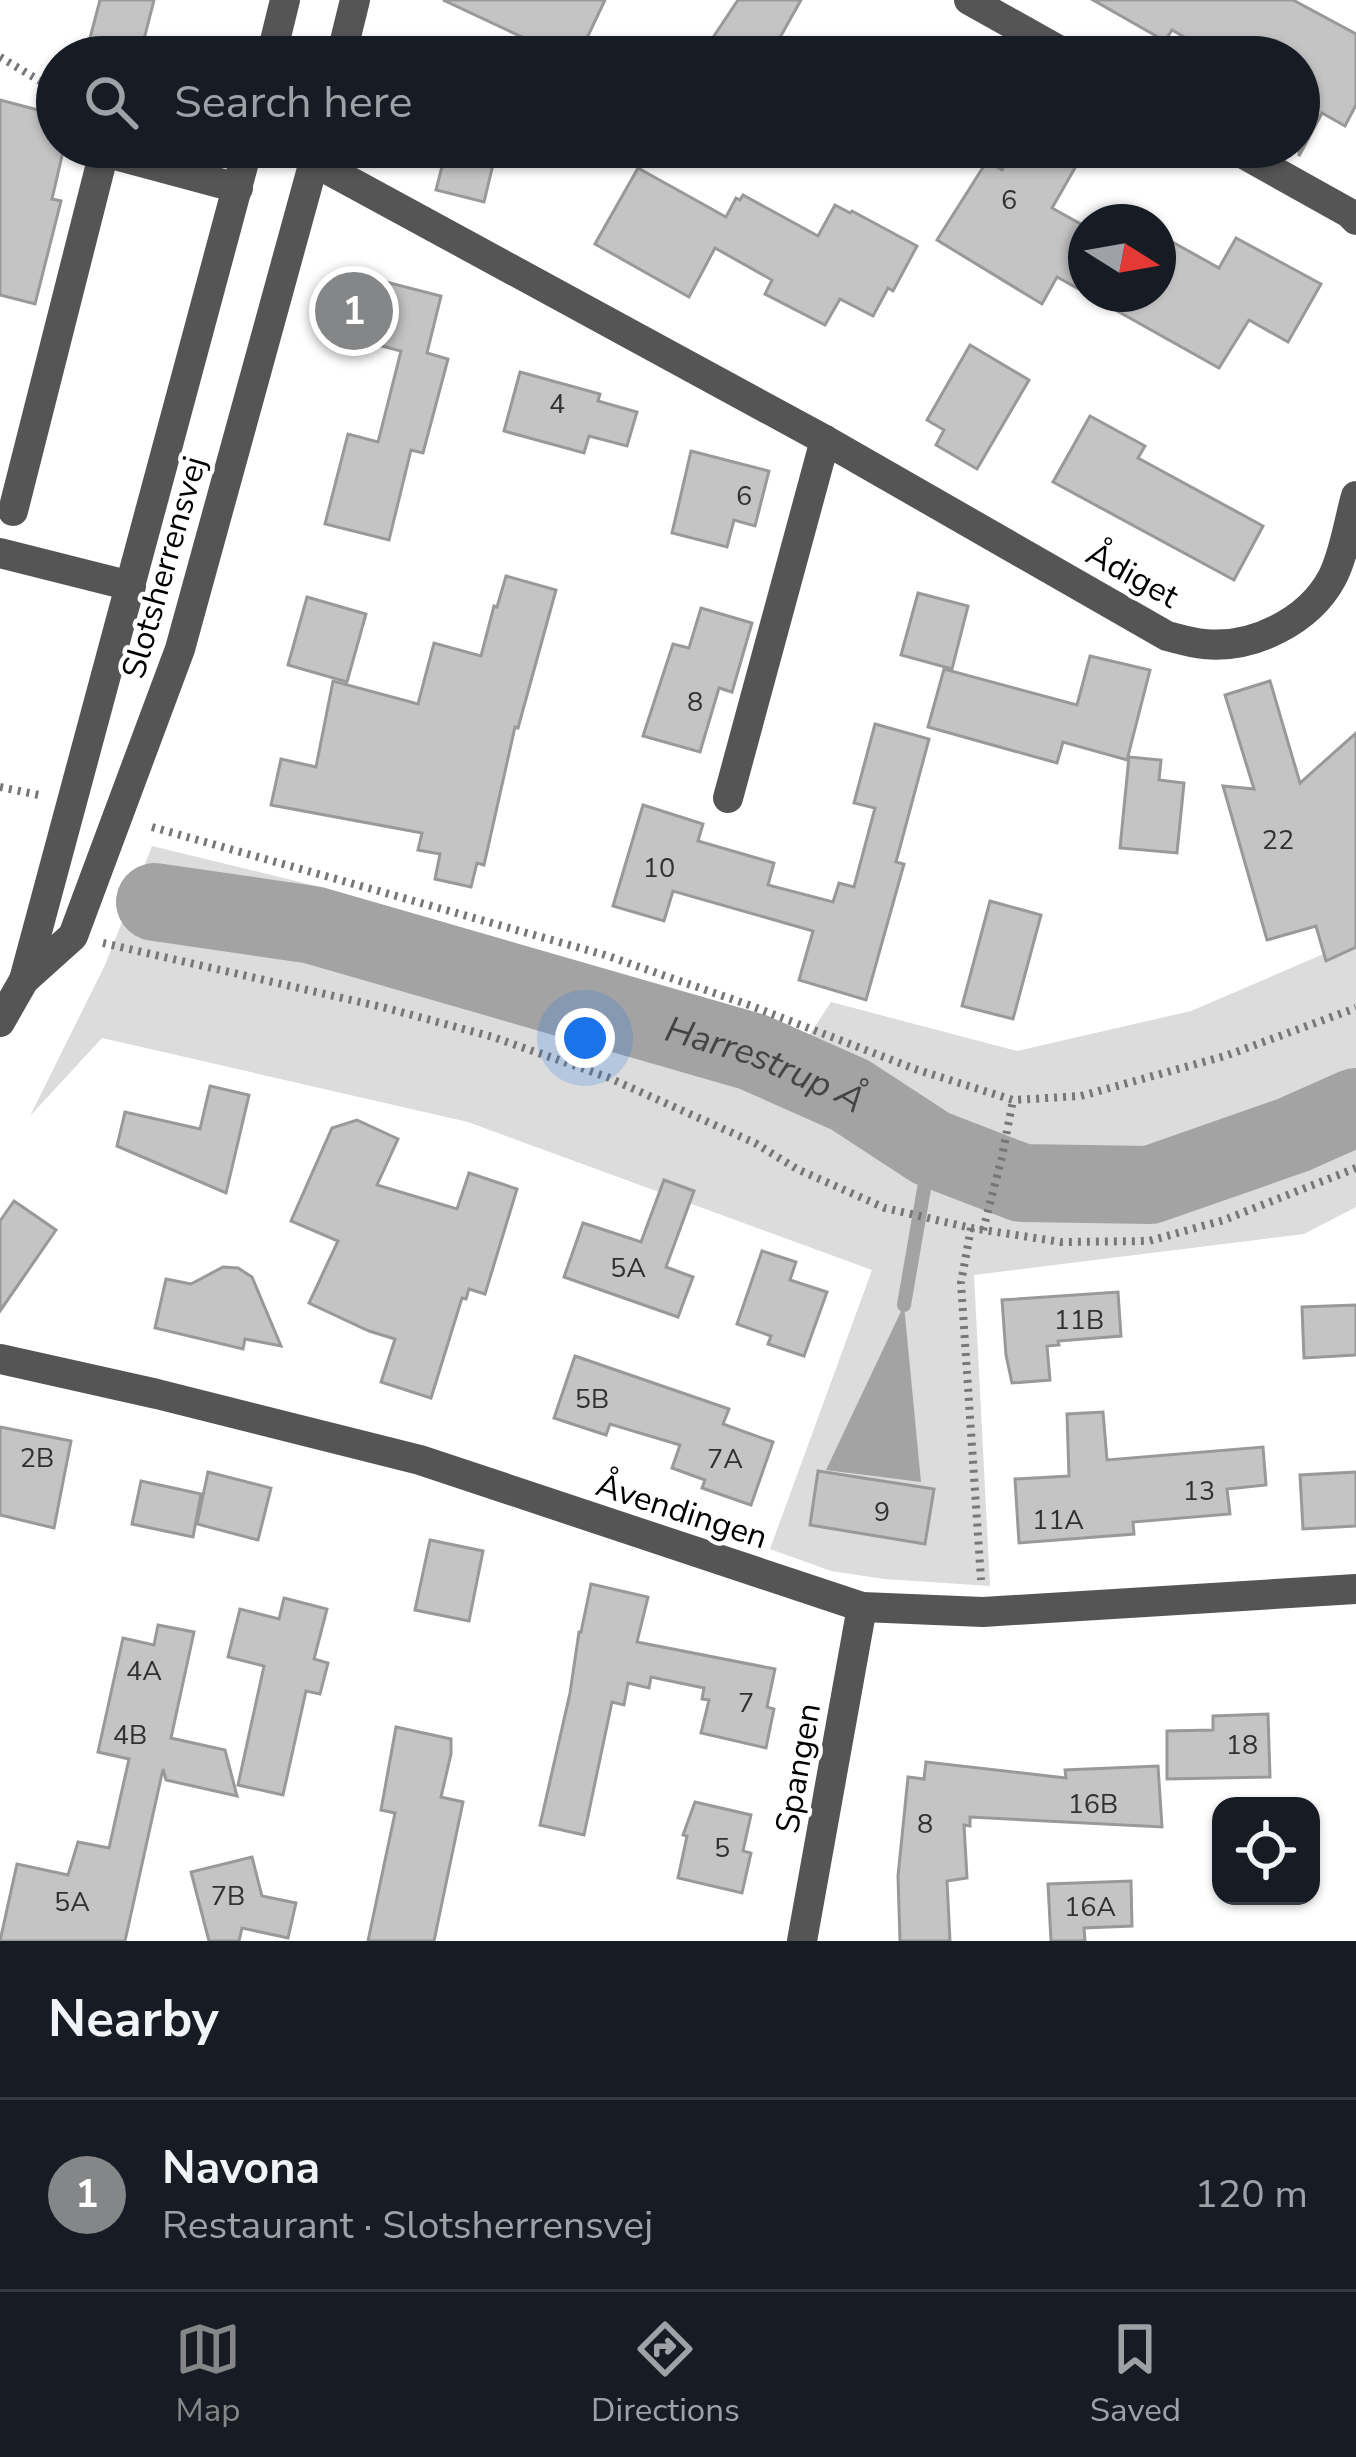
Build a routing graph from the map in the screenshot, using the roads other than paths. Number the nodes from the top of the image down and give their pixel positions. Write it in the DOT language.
graph roads {
  1 [pos="286,0"];
  2 [pos="355,0"];
  3 [pos="969,0"];
  4 [pos="277,36"];
  5 [pos="346,36"];
  6 [pos="1033,36"];
  7 [pos="100,168"];
  8 [pos="164,168"];
  9 [pos="243,168"];
  10 [pos="312,168"];
  11 [pos="341,168"];
  12 [pos="1269,168"];
  13 [pos="238,188"];
  14 [pos="1356,220"];
  15 [pos="825,440"];
  16 [pos="1356,496"];
  17 [pos="13,511"];
  18 [pos="0,553"];
  19 [pos="131,586"];
  20 [pos="728,798"];
  21 [pos="24,980"];
  22 [pos="0,1022"];
  23 [pos="0,1359"];
  24 [pos="1356,1589"];
  25 [pos="862,1607"];
  26 [pos="802,1941"];
  1 -- 4 [label="street"];
  2 -- 5 [label="street"];
  3 -- 6 [label="street"];
  7 -- 17 [label="street"];
  8 -- 13 [label="street"];
  9 -- 13 [label="street, Slotsherrensvej"];
  10 -- 21 [label="street, Slotsherrensvej"];
  11 -- 15 [label="street, Ådiget"];
  12 -- 14 [label="street"];
  13 -- 19 [label="street, Slotsherrensvej"];
  15 -- 16 [label="street, Ådiget"];
  15 -- 20 [label="street"];
  18 -- 19 [label="street"];
  19 -- 21 [label="street, Slotsherrensvej"];
  21 -- 22 [label="street, Slotsherrensvej"];
  23 -- 25 [label="street, Åvendingen"];
  24 -- 25 [label="street, Åvendingen"];
  25 -- 26 [label="street, Spangen"];
}
